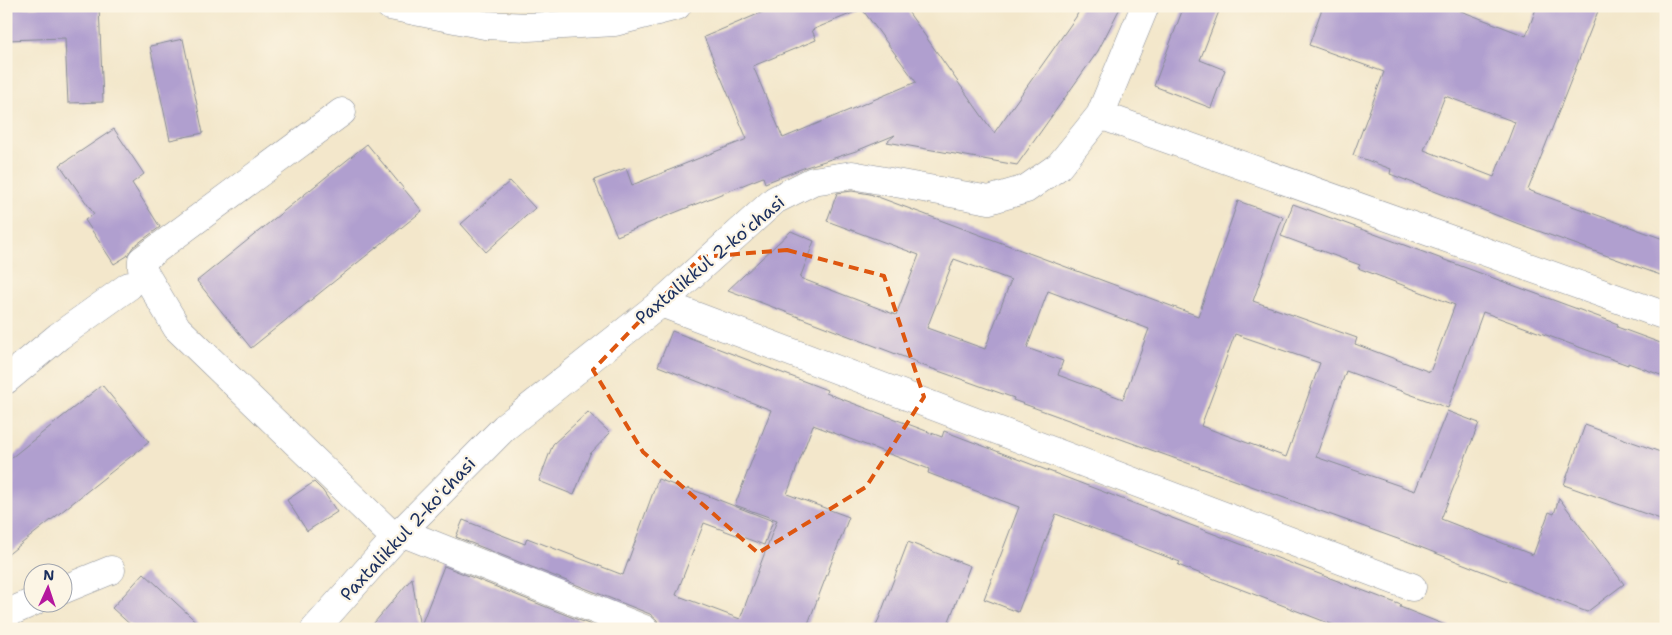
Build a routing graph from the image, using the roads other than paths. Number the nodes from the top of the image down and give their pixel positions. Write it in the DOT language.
graph roads {
  1 [pos="390,6"];
  2 [pos="677,6"];
  3 [pos="1145,6"];
  4 [pos="342,112"];
  5 [pos="1100,115"];
  6 [pos="129,286"];
  7 [pos="661,303"];
  8 [pos="1666,316"];
  9 [pos="6,380"];
  10 [pos="399,536"];
  11 [pos="111,570"];
  12 [pos="72,586"];
  13 [pos="1412,586"];
  14 [pos="22,607"];
  15 [pos="6,614"];
  16 [pos="315,629"];
  17 [pos="644,629"];
  1 -- 2 [label="street"];
  3 -- 5 [label="street, Paxtalikkul 2-koʻchasi"];
  4 -- 10 [label="street"];
  5 -- 7 [label="street, Paxtalikkul 2-koʻchasi"];
  5 -- 8 [label="street"];
  6 -- 9 [label="street"];
  7 -- 10 [label="street, Paxtalikkul 2-koʻchasi"];
  7 -- 13 [label="street"];
  10 -- 16 [label="street, Paxtalikkul 2-koʻchasi"];
  10 -- 17 [label="street"];
  11 -- 12 [label="street"];
  14 -- 15 [label="street"];
}
